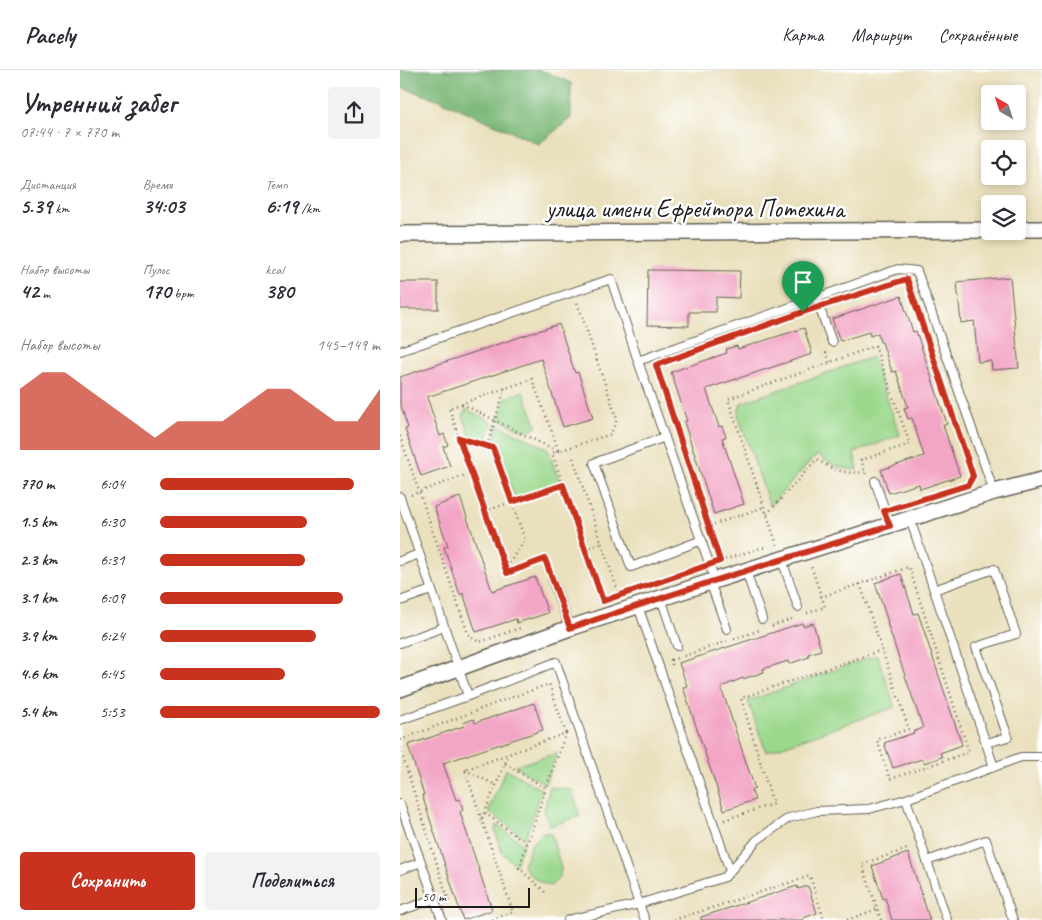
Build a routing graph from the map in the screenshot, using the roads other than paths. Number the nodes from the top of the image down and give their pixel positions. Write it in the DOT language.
graph roads {
  1 [pos="1042,229"];
  2 [pos="981,230"];
  3 [pos="1026,230"];
  4 [pos="400,234"];
  5 [pos="816,298"];
  6 [pos="832,342"];
  7 [pos="400,351"];
  8 [pos="638,361"];
  9 [pos="665,437"];
  10 [pos="1042,480"];
  11 [pos="872,481"];
  12 [pos="994,492"];
  13 [pos="400,498"];
  14 [pos="403,518"];
  15 [pos="910,519"];
  16 [pos="890,526"];
  17 [pos="702,540"];
  18 [pos="419,554"];
  19 [pos="782,560"];
  20 [pos="400,561"];
  21 [pos="746,571"];
  22 [pos="552,579"];
  23 [pos="713,581"];
  24 [pos="431,590"];
  25 [pos="934,590"];
  26 [pos="661,598"];
  27 [pos="400,601"];
  28 [pos="638,606"];
  29 [pos="798,607"];
  30 [pos="762,619"];
  31 [pos="444,627"];
  32 [pos="570,628"];
  33 [pos="727,629"];
  34 [pos="400,643"];
  35 [pos="678,646"];
  36 [pos="458,668"];
  37 [pos="400,689"];
  38 [pos="468,696"];
  39 [pos="400,720"];
  40 [pos="986,743"];
  41 [pos="1042,757"];
  42 [pos="994,766"];
  43 [pos="906,799"];
  44 [pos="400,804"];
  45 [pos="404,826"];
  46 [pos="927,861"];
  47 [pos="421,862"];
  48 [pos="400,870"];
  49 [pos="730,871"];
  50 [pos="434,899"];
  51 [pos="639,904"];
  52 [pos="400,911"];
  53 [pos="442,920"];
  54 [pos="568,920"];
  55 [pos="645,920"];
  56 [pos="947,920"];
  57 [pos="1013,920"];
  1 -- 3 [label="street"];
  2 -- 4 [label="street, улица имени Ефрейтора Потехина"];
  5 -- 6 [label="lane"];
  5 -- 8 [label="lane"];
  5 -- 12 [label="lane"];
  7 -- 8 [label="lane"];
  8 -- 9 [label="lane"];
  9 -- 17 [label="lane"];
  9 -- 17 [label="lane"];
  10 -- 12 [label="street"];
  11 -- 16 [label="lane"];
  12 -- 15 [label="street"];
  13 -- 14 [label="lane"];
  14 -- 18 [label="lane"];
  15 -- 16 [label="street"];
  15 -- 25 [label="lane"];
  16 -- 19 [label="street"];
  17 -- 23 [label="lane"];
  18 -- 20 [label="lane"];
  18 -- 24 [label="lane"];
  19 -- 21 [label="street"];
  19 -- 29 [label="lane"];
  21 -- 23 [label="street"];
  21 -- 30 [label="lane"];
  22 -- 32 [label="lane"];
  23 -- 26 [label="street"];
  23 -- 33 [label="lane"];
  24 -- 27 [label="lane"];
  24 -- 31 [label="lane"];
  25 -- 40 [label="lane"];
  25 -- 40 [label="lane"];
  26 -- 28 [label="street"];
  26 -- 35 [label="lane"];
  28 -- 32 [label="street"];
  28 -- 49 [label="lane"];
  31 -- 34 [label="lane"];
  31 -- 36 [label="lane"];
  32 -- 36 [label="street"];
  36 -- 37 [label="street"];
  36 -- 38 [label="lane"];
  38 -- 39 [label="lane"];
  38 -- 51 [label="lane"];
  40 -- 42 [label="lane"];
  41 -- 42 [label="lane"];
  42 -- 43 [label="lane"];
  43 -- 46 [label="lane"];
  43 -- 49 [label="lane"];
  44 -- 45 [label="lane"];
  45 -- 47 [label="lane"];
  46 -- 56 [label="lane"];
  46 -- 57 [label="lane"];
  47 -- 48 [label="lane"];
  47 -- 50 [label="lane"];
  49 -- 51 [label="lane"];
  50 -- 52 [label="lane"];
  50 -- 53 [label="lane"];
  51 -- 54 [label="lane"];
  51 -- 55 [label="lane"];
}
